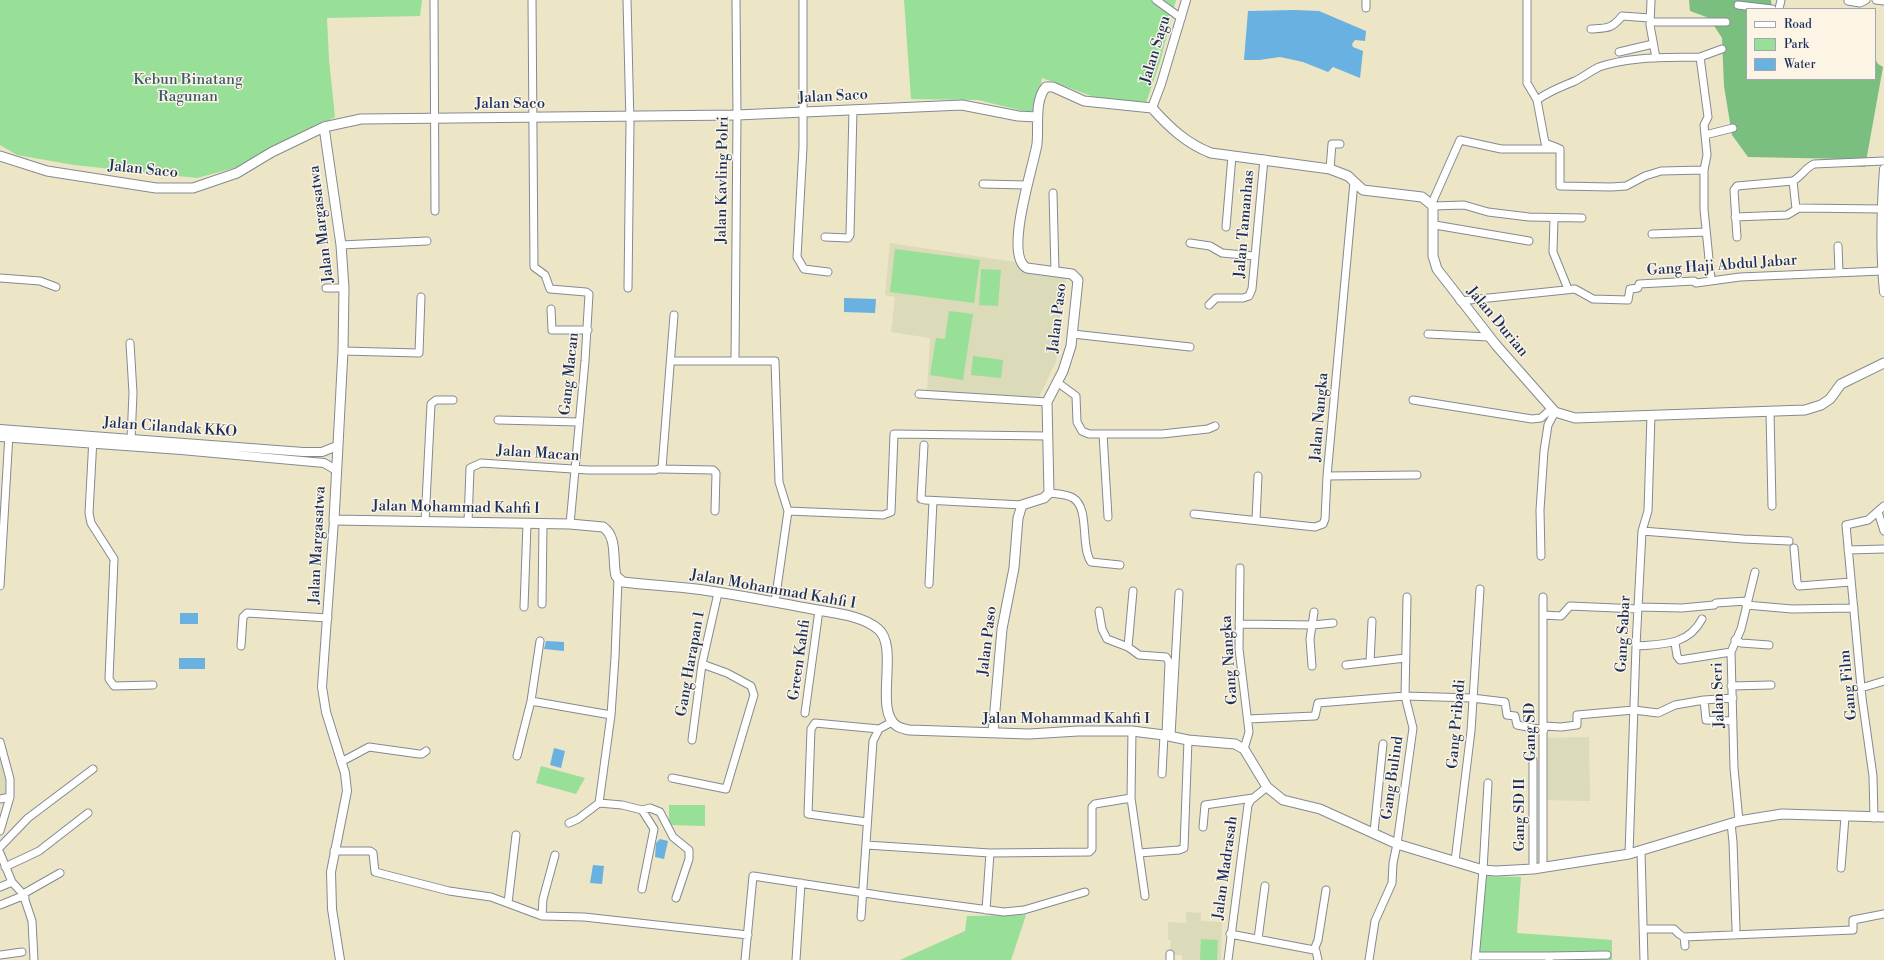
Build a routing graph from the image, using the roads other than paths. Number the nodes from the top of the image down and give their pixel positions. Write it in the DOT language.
graph roads {
  1 [pos="434,0"];
  2 [pos="532,0"];
  3 [pos="627,0"];
  4 [pos="736,0"];
  5 [pos="803,0"];
  6 [pos="1156,0"];
  7 [pos="1186,0"];
  8 [pos="1366,0"];
  9 [pos="1527,0"];
  10 [pos="1651,0"];
  11 [pos="1866,0"];
  12 [pos="1876,0"];
  13 [pos="1848,1"];
  14 [pos="1884,1"];
  15 [pos="1738,5"];
  16 [pos="1366,8"];
  17 [pos="1764,8"];
  18 [pos="1181,18"];
  19 [pos="1650,20"];
  20 [pos="1726,22"];
  21 [pos="1591,29"];
  22 [pos="1653,44"];
  23 [pos="1722,49"];
  24 [pos="1619,52"];
  25 [pos="1700,57"];
  26 [pos="1656,58"];
  27 [pos="1537,100"];
  28 [pos="1152,108"];
  29 [pos="853,110"];
  30 [pos="803,113"];
  31 [pos="737,115"];
  32 [pos="630,116"];
  33 [pos="1037,117"];
  34 [pos="435,118"];
  35 [pos="533,118"];
  36 [pos="324,127"];
  37 [pos="1733,128"];
  38 [pos="1705,135"];
  39 [pos="1340,144"];
  40 [pos="1560,149"];
  41 [pos="0,156"];
  42 [pos="1232,156"];
  43 [pos="1264,159"];
  44 [pos="1884,161"];
  45 [pos="1445,165"];
  46 [pos="1330,169"];
  47 [pos="1884,169"];
  48 [pos="1704,170"];
  49 [pos="1443,178"];
  50 [pos="1793,181"];
  51 [pos="1354,182"];
  52 [pos="983,184"];
  53 [pos="1026,185"];
  54 [pos="1053,193"];
  55 [pos="1433,205"];
  56 [pos="1796,209"];
  57 [pos="1881,210"];
  58 [pos="435,211"];
  59 [pos="1735,217"];
  60 [pos="1554,218"];
  61 [pos="1582,218"];
  62 [pos="1434,226"];
  63 [pos="1226,227"];
  64 [pos="1706,232"];
  65 [pos="1652,234"];
  66 [pos="825,237"];
  67 [pos="1737,237"];
  68 [pos="427,241"];
  69 [pos="1529,241"];
  70 [pos="1190,243"];
  71 [pos="342,245"];
  72 [pos="1838,246"];
  73 [pos="1254,256"];
  74 [pos="1882,271"];
  75 [pos="828,272"];
  76 [pos="1055,272"];
  77 [pos="1838,272"];
  78 [pos="0,278"];
  79 [pos="1711,280"];
  80 [pos="56,286"];
  81 [pos="326,288"];
  82 [pos="344,288"];
  83 [pos="628,288"];
  84 [pos="1568,289"];
  85 [pos="1884,292"];
  86 [pos="421,297"];
  87 [pos="1460,300"];
  88 [pos="1209,305"];
  89 [pos="551,309"];
  90 [pos="674,315"];
  91 [pos="588,330"];
  92 [pos="1073,334"];
  93 [pos="1428,334"];
  94 [pos="1489,337"];
  95 [pos="130,343"];
  96 [pos="1190,347"];
  97 [pos="343,351"];
  98 [pos="671,361"];
  99 [pos="736,361"];
  100 [pos="1884,363"];
  101 [pos="1057,382"];
  102 [pos="919,394"];
  103 [pos="453,400"];
  104 [pos="1413,400"];
  105 [pos="1047,402"];
  106 [pos="1554,410"];
  107 [pos="1770,411"];
  108 [pos="1651,415"];
  109 [pos="498,420"];
  110 [pos="579,422"];
  111 [pos="1215,426"];
  112 [pos="0,429"];
  113 [pos="9,434"];
  114 [pos="1103,434"];
  115 [pos="1047,436"];
  116 [pos="0,437"];
  117 [pos="132,440"];
  118 [pos="93,441"];
  119 [pos="924,445"];
  120 [pos="337,446"];
  121 [pos="575,469"];
  122 [pos="660,469"];
  123 [pos="336,470"];
  124 [pos="1258,476"];
  125 [pos="1327,476"];
  126 [pos="1417,476"];
  127 [pos="1049,493"];
  128 [pos="933,501"];
  129 [pos="1022,505"];
  130 [pos="1772,506"];
  131 [pos="1884,506"];
  132 [pos="788,510"];
  133 [pos="715,511"];
  134 [pos="1878,512"];
  135 [pos="1194,514"];
  136 [pos="1108,517"];
  137 [pos="334,520"];
  138 [pos="1256,520"];
  139 [pos="425,522"];
  140 [pos="468,522"];
  141 [pos="527,524"];
  142 [pos="543,524"];
  143 [pos="570,524"];
  144 [pos="1642,530"];
  145 [pos="1884,531"];
  146 [pos="1789,541"];
  147 [pos="1794,548"];
  148 [pos="1884,549"];
  149 [pos="1848,550"];
  150 [pos="1541,556"];
  151 [pos="1120,565"];
  152 [pos="1240,568"];
  153 [pos="1755,572"];
  154 [pos="618,579"];
  155 [pos="1851,582"];
  156 [pos="929,584"];
  157 [pos="0,586"];
  158 [pos="1480,589"];
  159 [pos="1133,591"];
  160 [pos="718,593"];
  161 [pos="1179,593"];
  162 [pos="1407,597"];
  163 [pos="1543,597"];
  164 [pos="775,602"];
  165 [pos="1747,602"];
  166 [pos="542,604"];
  167 [pos="524,607"];
  168 [pos="1638,608"];
  169 [pos="1854,608"];
  170 [pos="819,610"];
  171 [pos="1099,611"];
  172 [pos="1314,612"];
  173 [pos="1543,615"];
  174 [pos="328,618"];
  175 [pos="1702,619"];
  176 [pos="1372,621"];
  177 [pos="1333,623"];
  178 [pos="1239,624"];
  179 [pos="1313,625"];
  180 [pos="1735,640"];
  181 [pos="540,641"];
  182 [pos="1675,643"];
  183 [pos="1769,645"];
  184 [pos="242,646"];
  185 [pos="1636,646"];
  186 [pos="1128,647"];
  187 [pos="1731,652"];
  188 [pos="1405,658"];
  189 [pos="1370,662"];
  190 [pos="702,664"];
  191 [pos="1346,664"];
  192 [pos="1312,666"];
  193 [pos="1884,681"];
  194 [pos="153,685"];
  195 [pos="1771,685"];
  196 [pos="1731,686"];
  197 [pos="1861,688"];
  198 [pos="1405,696"];
  199 [pos="1472,698"];
  200 [pos="1733,698"];
  201 [pos="1704,700"];
  202 [pos="531,701"];
  203 [pos="1634,710"];
  204 [pos="806,713"];
  205 [pos="611,715"];
  206 [pos="1248,719"];
  207 [pos="1733,721"];
  208 [pos="892,722"];
  209 [pos="1544,728"];
  210 [pos="879,729"];
  211 [pos="1132,731"];
  212 [pos="993,734"];
  213 [pos="1167,735"];
  214 [pos="692,740"];
  215 [pos="1188,740"];
  216 [pos="0,742"];
  217 [pos="1383,744"];
  218 [pos="1244,749"];
  219 [pos="426,751"];
  220 [pos="517,756"];
  221 [pos="1533,760"];
  222 [pos="341,762"];
  223 [pos="93,769"];
  224 [pos="1162,774"];
  225 [pos="672,778"];
  226 [pos="1488,783"];
  227 [pos="1267,787"];
  228 [pos="10,797"];
  229 [pos="1131,798"];
  230 [pos="1253,798"];
  231 [pos="0,799"];
  232 [pos="599,803"];
  233 [pos="642,810"];
  234 [pos="88,813"];
  235 [pos="1845,817"];
  236 [pos="1884,817"];
  237 [pos="1874,818"];
  238 [pos="867,822"];
  239 [pos="1735,822"];
  240 [pos="569,823"];
  241 [pos="1204,827"];
  242 [pos="0,831"];
  243 [pos="1374,832"];
  244 [pos="516,835"];
  245 [pos="1397,844"];
  246 [pos="866,845"];
  247 [pos="0,847"];
  248 [pos="334,851"];
  249 [pos="1641,851"];
  250 [pos="0,853"];
  251 [pos="990,853"];
  252 [pos="1139,853"];
  253 [pos="1629,854"];
  254 [pos="555,855"];
  255 [pos="1455,861"];
  256 [pos="5,867"];
  257 [pos="1543,867"];
  258 [pos="1841,868"];
  259 [pos="1533,869"];
  260 [pos="1483,870"];
  261 [pos="60,873"];
  262 [pos="12,882"];
  263 [pos="801,883"];
  264 [pos="1265,886"];
  265 [pos="0,887"];
  266 [pos="642,889"];
  267 [pos="1326,890"];
  268 [pos="1085,892"];
  269 [pos="863,893"];
  270 [pos="24,896"];
  271 [pos="1145,896"];
  272 [pos="676,898"];
  273 [pos="508,903"];
  274 [pos="0,905"];
  275 [pos="986,910"];
  276 [pos="1884,914"];
  277 [pos="542,916"];
  278 [pos="861,917"];
  279 [pos="1644,928"];
  280 [pos="1736,929"];
  281 [pos="1230,934"];
  282 [pos="748,935"];
  283 [pos="1684,937"];
  284 [pos="1258,939"];
  285 [pos="1685,946"];
  286 [pos="1314,950"];
  287 [pos="22,952"];
  288 [pos="0,955"];
  289 [pos="1607,955"];
  290 [pos="1475,958"];
  291 [pos="1550,958"];
  292 [pos="34,960"];
  293 [pos="340,960"];
  294 [pos="746,960"];
  295 [pos="796,960"];
  296 [pos="1228,960"];
  297 [pos="1318,960"];
  298 [pos="1369,960"];
  299 [pos="1644,960"];
  1 -- 34 [label="street"];
  2 -- 35 [label="street"];
  3 -- 32 [label="street"];
  4 -- 31 [label="street, Jalan Kavling Polri"];
  5 -- 30 [label="street"];
  6 -- 18 [label="street"];
  7 -- 18 [label="street, Jalan Sagu"];
  8 -- 16 [label="street"];
  9 -- 27 [label="street"];
  10 -- 19 [label="street"];
  11 -- 13 [label="street"];
  12 -- 14 [label="street"];
  15 -- 17 [label="street"];
  18 -- 28 [label="street, Jalan Sagu"];
  19 -- 20 [label="street"];
  19 -- 21 [label="street"];
  19 -- 22 [label="street"];
  22 -- 24 [label="street"];
  22 -- 26 [label="street"];
  23 -- 25 [label="street"];
  25 -- 26 [label="street"];
  25 -- 38 [label="street"];
  26 -- 27 [label="street"];
  27 -- 40 [label="street"];
  28 -- 33 [label="main road, Jalan Paso"];
  28 -- 42 [label="main road"];
  29 -- 30 [label="main road, Jalan Saco"];
  29 -- 33 [label="main road, Jalan Saco"];
  29 -- 66 [label="street"];
  30 -- 31 [label="main road, Jalan Saco"];
  30 -- 75 [label="street"];
  31 -- 32 [label="main road, Jalan Saco"];
  31 -- 99 [label="street, Jalan Kavling Polri"];
  32 -- 35 [label="main road, Jalan Saco"];
  32 -- 83 [label="street"];
  33 -- 53 [label="main road, Jalan Paso"];
  34 -- 35 [label="main road, Jalan Saco"];
  34 -- 36 [label="main road, Jalan Saco"];
  34 -- 58 [label="street"];
  35 -- 91 [label="street, Gang Macan"];
  36 -- 41 [label="main road, Jalan Saco"];
  36 -- 71 [label="main road, Jalan Margasatwa"];
  37 -- 38 [label="street"];
  38 -- 48 [label="street"];
  39 -- 46 [label="street"];
  40 -- 48 [label="street"];
  40 -- 49 [label="street"];
  42 -- 43 [label="main road"];
  42 -- 63 [label="street"];
  43 -- 46 [label="main road"];
  43 -- 73 [label="street, Jalan Tamanhas"];
  44 -- 50 [label="street"];
  45 -- 49 [label="street"];
  46 -- 51 [label="main road"];
  47 -- 57 [label="street"];
  48 -- 64 [label="street"];
  49 -- 55 [label="street"];
  50 -- 56 [label="street"];
  50 -- 59 [label="street"];
  51 -- 55 [label="main road"];
  51 -- 125 [label="street, Jalan Nangka"];
  52 -- 53 [label="street"];
  53 -- 76 [label="main road, Jalan Paso"];
  54 -- 76 [label="street"];
  55 -- 60 [label="street"];
  55 -- 62 [label="main road, Jalan Durian"];
  56 -- 57 [label="street"];
  56 -- 59 [label="street"];
  57 -- 74 [label="street"];
  59 -- 67 [label="street"];
  60 -- 61 [label="street"];
  60 -- 84 [label="street"];
  62 -- 69 [label="street"];
  62 -- 87 [label="main road, Jalan Durian"];
  64 -- 65 [label="street"];
  64 -- 79 [label="street"];
  68 -- 71 [label="street"];
  70 -- 73 [label="street"];
  71 -- 82 [label="main road, Jalan Margasatwa"];
  72 -- 77 [label="street"];
  73 -- 88 [label="street, Jalan Tamanhas"];
  74 -- 77 [label="street, Gang Haji Abdul Jabar"];
  74 -- 85 [label="street"];
  76 -- 92 [label="main road, Jalan Paso"];
  77 -- 79 [label="street, Gang Haji Abdul Jabar"];
  78 -- 80 [label="street"];
  79 -- 84 [label="street, Gang Haji Abdul Jabar"];
  81 -- 82 [label="street"];
  82 -- 97 [label="main road, Jalan Margasatwa"];
  84 -- 87 [label="street, Gang Haji Abdul Jabar"];
  86 -- 97 [label="street"];
  87 -- 94 [label="main road, Jalan Durian"];
  89 -- 91 [label="street"];
  90 -- 98 [label="street"];
  91 -- 110 [label="street, Gang Macan"];
  92 -- 96 [label="street"];
  92 -- 101 [label="main road, Jalan Paso"];
  93 -- 94 [label="street"];
  94 -- 106 [label="main road, Jalan Durian"];
  95 -- 117 [label="street"];
  97 -- 120 [label="main road, Jalan Margasatwa"];
  98 -- 99 [label="street"];
  98 -- 122 [label="street"];
  99 -- 132 [label="street"];
  100 -- 107 [label="main road"];
  101 -- 105 [label="main road, Jalan Paso"];
  101 -- 114 [label="street"];
  102 -- 105 [label="street"];
  103 -- 139 [label="street"];
  104 -- 106 [label="street"];
  105 -- 115 [label="main road, Jalan Paso"];
  106 -- 108 [label="main road"];
  106 -- 150 [label="street"];
  107 -- 108 [label="main road"];
  107 -- 130 [label="street"];
  108 -- 144 [label="street, Gang Sabar"];
  109 -- 110 [label="street"];
  110 -- 121 [label="street, Gang Macan"];
  111 -- 114 [label="street"];
  112 -- 113 [label="street, Jalan Cilandak KKO"];
  113 -- 116 [label="street, Jalan Cilandak KKO"];
  113 -- 118 [label="street, Jalan Cilandak KKO"];
  113 -- 157 [label="street"];
  114 -- 136 [label="street"];
  115 -- 127 [label="main road, Jalan Paso"];
  115 -- 132 [label="street"];
  117 -- 118 [label="street, Jalan Cilandak KKO"];
  117 -- 120 [label="street, Jalan Cilandak KKO"];
  118 -- 123 [label="street, Jalan Cilandak KKO"];
  118 -- 194 [label="street"];
  119 -- 128 [label="street"];
  120 -- 123 [label="main road, Jalan Margasatwa"];
  121 -- 122 [label="street, Jalan Macan"];
  121 -- 140 [label="street, Jalan Macan"];
  121 -- 143 [label="street, Gang Macan"];
  122 -- 133 [label="street, Jalan Macan"];
  123 -- 137 [label="main road, Jalan Margasatwa"];
  124 -- 138 [label="street"];
  125 -- 126 [label="street"];
  125 -- 138 [label="street, Jalan Nangka"];
  127 -- 129 [label="main road"];
  127 -- 151 [label="street"];
  128 -- 129 [label="street"];
  128 -- 156 [label="street"];
  129 -- 212 [label="main road, Jalan Paso"];
  131 -- 134 [label="street"];
  132 -- 164 [label="street"];
  134 -- 145 [label="street"];
  134 -- 149 [label="street, Gang Film"];
  135 -- 138 [label="street, Jalan Nangka"];
  137 -- 139 [label="main road, Jalan Mohammad Kahfi I"];
  137 -- 174 [label="street, Jalan Margasatwa"];
  139 -- 140 [label="main road, Jalan Mohammad Kahfi I"];
  140 -- 141 [label="main road, Jalan Mohammad Kahfi I"];
  141 -- 142 [label="main road, Jalan Mohammad Kahfi I"];
  141 -- 167 [label="street"];
  142 -- 143 [label="main road, Jalan Mohammad Kahfi I"];
  142 -- 166 [label="street"];
  143 -- 154 [label="main road, Jalan Mohammad Kahfi I"];
  144 -- 146 [label="street"];
  144 -- 168 [label="street, Gang Sabar"];
  147 -- 155 [label="street"];
  148 -- 149 [label="street"];
  149 -- 155 [label="street, Gang Film"];
  152 -- 178 [label="street, Gang Nangka"];
  153 -- 165 [label="street, Jalan Seri"];
  154 -- 160 [label="main road, Jalan Mohammad Kahfi I"];
  154 -- 205 [label="street"];
  155 -- 169 [label="street, Gang Film"];
  158 -- 199 [label="street, Gang Pribadi"];
  159 -- 186 [label="street"];
  160 -- 164 [label="main road, Jalan Mohammad Kahfi I"];
  160 -- 190 [label="street, Gang Harapan 1"];
  161 -- 213 [label="street"];
  162 -- 188 [label="street, Gang Bulind"];
  163 -- 173 [label="street, Gang SD"];
  164 -- 170 [label="main road, Jalan Mohammad Kahfi I"];
  165 -- 168 [label="street"];
  165 -- 169 [label="street"];
  165 -- 180 [label="street, Jalan Seri"];
  168 -- 173 [label="street"];
  168 -- 185 [label="street, Gang Sabar"];
  169 -- 197 [label="street, Gang Film"];
  170 -- 204 [label="street, Green Kahfi"];
  170 -- 208 [label="main road, Jalan Mohammad Kahfi I"];
  171 -- 186 [label="street"];
  172 -- 179 [label="street"];
  173 -- 209 [label="street, Gang SD"];
  174 -- 184 [label="street"];
  174 -- 222 [label="street, Jalan Margasatwa"];
  175 -- 182 [label="street"];
  176 -- 189 [label="street"];
  177 -- 179 [label="street"];
  178 -- 179 [label="street"];
  178 -- 206 [label="street, Gang Nangka"];
  179 -- 192 [label="street"];
  180 -- 183 [label="street"];
  180 -- 187 [label="street, Jalan Seri"];
  181 -- 202 [label="street"];
  182 -- 185 [label="street"];
  182 -- 187 [label="street"];
  185 -- 203 [label="street, Gang Sabar"];
  186 -- 213 [label="street"];
  187 -- 196 [label="street, Jalan Seri"];
  188 -- 189 [label="street"];
  188 -- 198 [label="street, Gang Bulind"];
  189 -- 191 [label="street"];
  190 -- 214 [label="street, Gang Harapan 1"];
  190 -- 225 [label="street"];
  193 -- 197 [label="street"];
  195 -- 196 [label="street"];
  196 -- 200 [label="street, Jalan Seri"];
  197 -- 237 [label="street, Gang Film"];
  198 -- 199 [label="street"];
  198 -- 206 [label="street"];
  198 -- 245 [label="street, Gang Bulind"];
  199 -- 209 [label="street"];
  199 -- 255 [label="street, Gang Pribadi"];
  200 -- 201 [label="street"];
  200 -- 207 [label="street, Jalan Seri"];
  201 -- 203 [label="street"];
  201 -- 207 [label="street"];
  202 -- 205 [label="street"];
  202 -- 220 [label="street"];
  203 -- 209 [label="street"];
  203 -- 253 [label="street, Gang Sabar"];
  205 -- 232 [label="street"];
  206 -- 218 [label="street, Gang Nangka"];
  207 -- 239 [label="street, Jalan Seri"];
  208 -- 210 [label="street"];
  208 -- 212 [label="main road, Jalan Mohammad Kahfi I"];
  209 -- 257 [label="street, Gang SD"];
  210 -- 238 [label="street"];
  210 -- 238 [label="street"];
  211 -- 212 [label="main road, Jalan Mohammad Kahfi I"];
  211 -- 213 [label="main road, Jalan Mohammad Kahfi I"];
  211 -- 229 [label="street"];
  213 -- 215 [label="main road, Jalan Mohammad Kahfi I"];
  213 -- 224 [label="street"];
  215 -- 218 [label="main road, Jalan Mohammad Kahfi I"];
  215 -- 252 [label="street"];
  216 -- 228 [label="street"];
  217 -- 243 [label="street"];
  218 -- 227 [label="main road"];
  219 -- 222 [label="street"];
  221 -- 259 [label="street, Gang SD II"];
  222 -- 248 [label="street, Jalan Margasatwa"];
  223 -- 247 [label="street"];
  226 -- 260 [label="street"];
  227 -- 230 [label="street, Jalan Madrasah"];
  227 -- 243 [label="main road"];
  228 -- 231 [label="street"];
  228 -- 242 [label="street"];
  229 -- 251 [label="street"];
  229 -- 252 [label="street"];
  230 -- 241 [label="street"];
  230 -- 281 [label="street, Jalan Madrasah"];
  232 -- 233 [label="street"];
  232 -- 240 [label="street"];
  233 -- 266 [label="street"];
  233 -- 272 [label="street"];
  234 -- 256 [label="street"];
  235 -- 237 [label="main road"];
  235 -- 239 [label="main road"];
  235 -- 258 [label="street"];
  236 -- 237 [label="main road"];
  238 -- 246 [label="street"];
  239 -- 249 [label="main road"];
  239 -- 280 [label="street, Jalan Seri"];
  243 -- 245 [label="main road"];
  244 -- 273 [label="street"];
  245 -- 255 [label="main road"];
  245 -- 298 [label="street, Gang Bulind"];
  246 -- 251 [label="street"];
  246 -- 269 [label="street"];
  248 -- 273 [label="street"];
  248 -- 293 [label="street, Jalan Margasatwa"];
  249 -- 253 [label="main road"];
  249 -- 279 [label="street"];
  250 -- 256 [label="street"];
  251 -- 275 [label="street"];
  252 -- 271 [label="street"];
  253 -- 257 [label="main road"];
  254 -- 277 [label="street"];
  255 -- 260 [label="main road"];
  256 -- 262 [label="street"];
  257 -- 259 [label="main road"];
  259 -- 260 [label="main road"];
  260 -- 290 [label="street"];
  261 -- 270 [label="street"];
  262 -- 265 [label="street"];
  262 -- 270 [label="street"];
  263 -- 269 [label="street"];
  263 -- 282 [label="street"];
  263 -- 295 [label="street"];
  264 -- 284 [label="street"];
  267 -- 286 [label="street"];
  268 -- 275 [label="street"];
  269 -- 275 [label="street"];
  269 -- 278 [label="street"];
  270 -- 274 [label="street"];
  270 -- 292 [label="street"];
  273 -- 277 [label="street"];
  276 -- 283 [label="street"];
  277 -- 282 [label="street"];
  279 -- 283 [label="street"];
  279 -- 299 [label="street"];
  281 -- 284 [label="street"];
  281 -- 296 [label="street, Jalan Madrasah"];
  282 -- 294 [label="street"];
  283 -- 285 [label="street"];
  284 -- 286 [label="street"];
  286 -- 297 [label="street"];
  287 -- 288 [label="street"];
  289 -- 291 [label="street"];
  290 -- 291 [label="street"];
}
